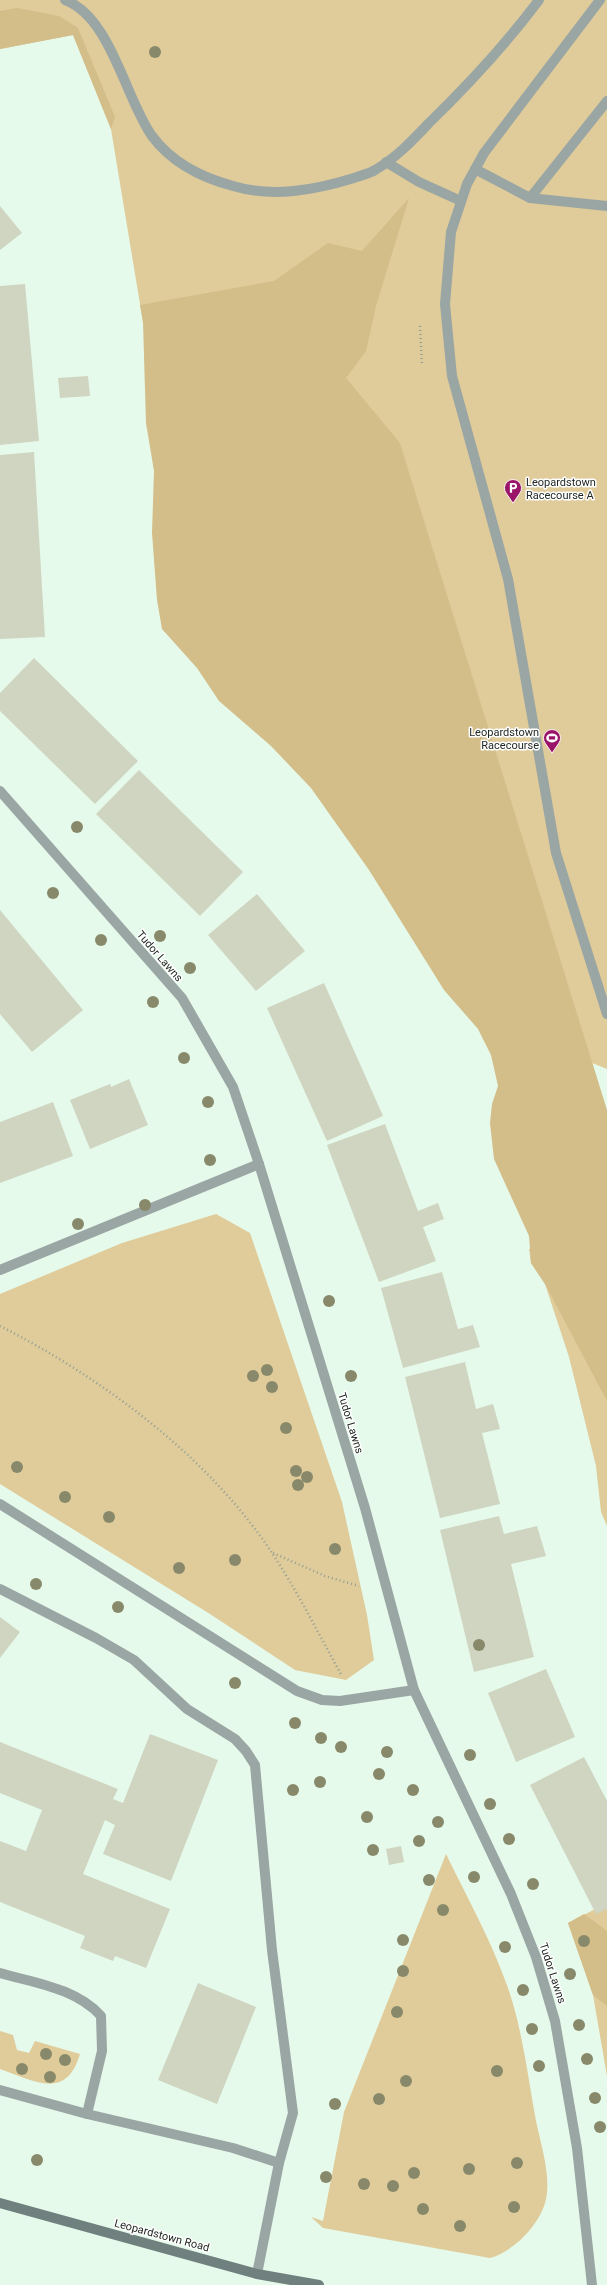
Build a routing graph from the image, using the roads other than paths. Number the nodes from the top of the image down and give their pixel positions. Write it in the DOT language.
graph roads {
  1 [pos="65,0"];
  2 [pos="539,0"];
  3 [pos="600,0"];
  4 [pos="607,101"];
  5 [pos="386,162"];
  6 [pos="475,169"];
  7 [pos="530,198"];
  8 [pos="461,201"];
  9 [pos="607,206"];
  10 [pos="0,791"];
  11 [pos="607,986"];
  12 [pos="601,995"];
  13 [pos="607,1014"];
  14 [pos="259,1164"];
  15 [pos="0,1270"];
  16 [pos="0,1504"];
  17 [pos="0,1589"];
  18 [pos="414,1690"];
  19 [pos="0,1973"];
  20 [pos="0,2090"];
  21 [pos="87,2114"];
  22 [pos="279,2163"];
  23 [pos="0,2203"];
  24 [pos="257,2274"];
  25 [pos="319,2285"];
  26 [pos="592,2285"];
  1 -- 5 [label="street"];
  2 -- 5 [label="street"];
  3 -- 6 [label="street"];
  4 -- 7 [label="street"];
  5 -- 8 [label="street"];
  6 -- 7 [label="street"];
  6 -- 8 [label="street"];
  7 -- 9 [label="street"];
  8 -- 12 [label="street"];
  10 -- 14 [label="street, Tudor Lawns"];
  11 -- 12 [label="street"];
  12 -- 13 [label="street"];
  14 -- 15 [label="street"];
  14 -- 18 [label="street, Tudor Lawns"];
  16 -- 18 [label="street"];
  17 -- 22 [label="street"];
  18 -- 26 [label="street, Tudor Lawns"];
  19 -- 21 [label="street"];
  20 -- 21 [label="street"];
  21 -- 22 [label="street"];
  22 -- 24 [label="street"];
  23 -- 24 [label="main road, Leopardstown Road"];
  24 -- 25 [label="main road, Leopardstown Road"];
}
